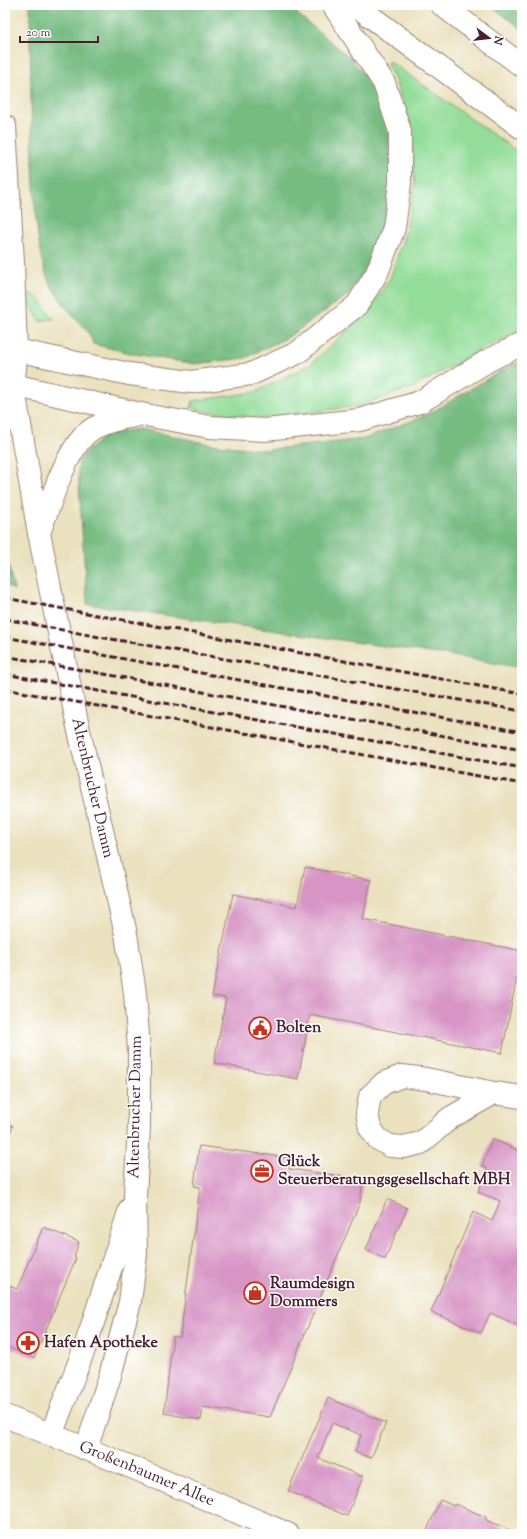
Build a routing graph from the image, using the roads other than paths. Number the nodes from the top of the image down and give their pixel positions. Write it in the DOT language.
graph roads {
  1 [pos="333,5"];
  2 [pos="355,5"];
  3 [pos="442,5"];
  4 [pos="522,66"];
  5 [pos="5,126"];
  6 [pos="522,128"];
  7 [pos="522,344"];
  8 [pos="9,353"];
  9 [pos="9,383"];
  10 [pos="145,415"];
  11 [pos="39,533"];
  12 [pos="494,1093"];
  13 [pos="522,1097"];
  14 [pos="135,1195"];
  15 [pos="5,1416"];
  16 [pos="52,1435"];
  17 [pos="86,1449"];
  18 [pos="288,1534"];
  1 -- 8 [label="main road"];
  2 -- 6 [label="main road"];
  3 -- 4 [label="main road"];
  5 -- 8 [label="main road, Altenbrucher Damm"];
  7 -- 10 [label="main road"];
  8 -- 9 [label="main road, Altenbrucher Damm"];
  9 -- 10 [label="main road"];
  9 -- 11 [label="main road, Altenbrucher Damm"];
  10 -- 11 [label="main road"];
  11 -- 14 [label="main road, Altenbrucher Damm"];
  12 -- 12 [label="main road"];
  12 -- 13 [label="main road"];
  14 -- 16 [label="main road, Altenbrucher Damm"];
  14 -- 17 [label="main road, Altenbrucher Damm"];
  15 -- 16 [label="main road, Großenbaumer Allee"];
  16 -- 17 [label="main road, Großenbaumer Allee"];
  17 -- 18 [label="main road, Großenbaumer Allee"];
}
